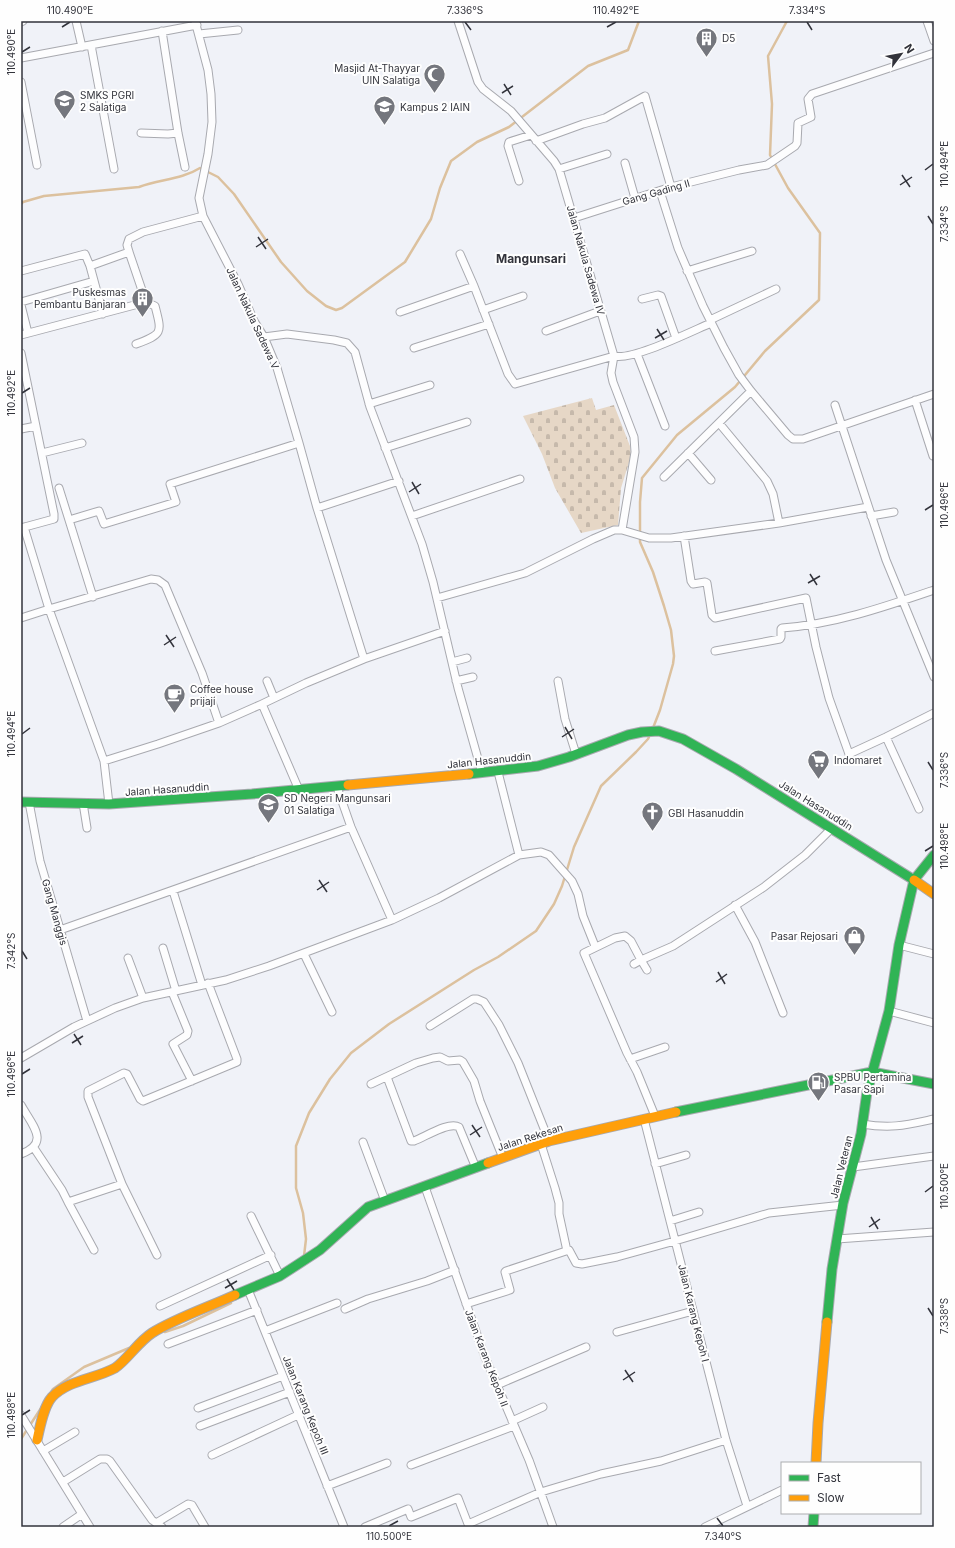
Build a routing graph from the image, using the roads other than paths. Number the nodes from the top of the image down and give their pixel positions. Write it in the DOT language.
graph roads {
  1 [pos="76,21"];
  2 [pos="458,21"];
  3 [pos="927,21"];
  4 [pos="196,23"];
  5 [pos="238,30"];
  6 [pos="162,31"];
  7 [pos="199,34"];
  8 [pos="934,41"];
  9 [pos="91,45"];
  10 [pos="82,47"];
  11 [pos="934,53"];
  12 [pos="21,58"];
  13 [pos="21,82"];
  14 [pos="141,133"];
  15 [pos="178,133"];
  16 [pos="534,138"];
  17 [pos="607,154"];
  18 [pos="625,163"];
  19 [pos="37,165"];
  20 [pos="185,166"];
  21 [pos="114,169"];
  22 [pos="559,169"];
  23 [pos="520,181"];
  24 [pos="671,187"];
  25 [pos="660,191"];
  26 [pos="635,198"];
  27 [pos="203,216"];
  28 [pos="574,218"];
  29 [pos="752,251"];
  30 [pos="129,252"];
  31 [pos="460,254"];
  32 [pos="90,266"];
  33 [pos="21,271"];
  34 [pos="687,271"];
  35 [pos="94,281"];
  36 [pos="474,286"];
  37 [pos="776,289"];
  38 [pos="523,296"];
  39 [pos="642,299"];
  40 [pos="146,302"];
  41 [pos="21,303"];
  42 [pos="483,310"];
  43 [pos="400,312"];
  44 [pos="600,312"];
  45 [pos="103,314"];
  46 [pos="711,322"];
  47 [pos="489,324"];
  48 [pos="546,331"];
  49 [pos="25,334"];
  50 [pos="264,337"];
  51 [pos="676,338"];
  52 [pos="136,344"];
  53 [pos="414,348"];
  54 [pos="21,353"];
  55 [pos="637,354"];
  56 [pos="614,356"];
  57 [pos="23,370"];
  58 [pos="430,385"];
  59 [pos="749,388"];
  60 [pos="934,394"];
  61 [pos="915,400"];
  62 [pos="369,404"];
  63 [pos="835,405"];
  64 [pos="467,422"];
  65 [pos="719,423"];
  66 [pos="842,424"];
  67 [pos="36,426"];
  68 [pos="665,426"];
  69 [pos="21,429"];
  70 [pos="82,442"];
  71 [pos="299,443"];
  72 [pos="386,448"];
  73 [pos="42,453"];
  74 [pos="688,453"];
  75 [pos="933,456"];
  76 [pos="664,477"];
  77 [pos="520,479"];
  78 [pos="711,480"];
  79 [pos="399,481"];
  80 [pos="59,488"];
  81 [pos="868,507"];
  82 [pos="317,508"];
  83 [pos="894,512"];
  84 [pos="412,516"];
  85 [pos="871,516"];
  86 [pos="69,520"];
  87 [pos="780,523"];
  88 [pos="22,528"];
  89 [pos="622,530"];
  90 [pos="684,536"];
  91 [pos="934,590"];
  92 [pos="93,597"];
  93 [pos="437,598"];
  94 [pos="902,601"];
  95 [pos="49,609"];
  96 [pos="21,618"];
  97 [pos="811,626"];
  98 [pos="445,631"];
  99 [pos="715,651"];
  100 [pos="467,658"];
  101 [pos="364,659"];
  102 [pos="452,662"];
  103 [pos="473,677"];
  104 [pos="934,677"];
  105 [pos="267,681"];
  106 [pos="456,681"];
  107 [pos="558,681"];
  108 [pos="274,698"];
  109 [pos="262,704"];
  110 [pos="934,713"];
  111 [pos="219,723"];
  112 [pos="886,737"];
  113 [pos="576,754"];
  114 [pos="104,761"];
  115 [pos="498,772"];
  116 [pos="482,774"];
  117 [pos="337,787"];
  118 [pos="299,790"];
  119 [pos="25,802"];
  120 [pos="83,804"];
  121 [pos="109,804"];
  122 [pos="919,809"];
  123 [pos="351,827"];
  124 [pos="87,828"];
  125 [pos="831,829"];
  126 [pos="519,855"];
  127 [pos="934,855"];
  128 [pos="914,880"];
  129 [pos="173,891"];
  130 [pos="934,894"];
  131 [pos="735,905"];
  132 [pos="392,920"];
  133 [pos="60,930"];
  134 [pos="899,945"];
  135 [pos="595,946"];
  136 [pos="163,948"];
  137 [pos="304,954"];
  138 [pos="934,954"];
  139 [pos="128,958"];
  140 [pos="641,960"];
  141 [pos="634,964"];
  142 [pos="647,970"];
  143 [pos="205,984"];
  144 [pos="174,991"];
  145 [pos="143,998"];
  146 [pos="889,1011"];
  147 [pos="332,1012"];
  148 [pos="783,1013"];
  149 [pos="87,1021"];
  150 [pos="934,1023"];
  151 [pos="430,1026"];
  152 [pos="665,1047"];
  153 [pos="21,1058"];
  154 [pos="630,1060"];
  155 [pos="872,1072"];
  156 [pos="387,1076"];
  157 [pos="192,1081"];
  158 [pos="371,1084"];
  159 [pos="934,1084"];
  160 [pos="21,1105"];
  161 [pos="655,1116"];
  162 [pos="644,1119"];
  163 [pos="934,1119"];
  164 [pos="862,1124"];
  165 [pos="364,1142"];
  166 [pos="545,1142"];
  167 [pos="34,1148"];
  168 [pos="21,1154"];
  169 [pos="686,1155"];
  170 [pos="934,1156"];
  171 [pos="504,1158"];
  172 [pos="655,1164"];
  173 [pos="853,1167"];
  174 [pos="476,1168"];
  175 [pos="122,1184"];
  176 [pos="425,1187"];
  177 [pos="385,1201"];
  178 [pos="68,1202"];
  179 [pos="843,1205"];
  180 [pos="699,1212"];
  181 [pos="251,1216"];
  182 [pos="670,1221"];
  183 [pos="934,1232"];
  184 [pos="837,1239"];
  185 [pos="675,1241"];
  186 [pos="94,1250"];
  187 [pos="567,1251"];
  188 [pos="157,1255"];
  189 [pos="271,1255"];
  190 [pos="455,1270"];
  191 [pos="280,1276"];
  192 [pos="250,1294"];
  193 [pos="337,1303"];
  194 [pos="466,1304"];
  195 [pos="160,1306"];
  196 [pos="345,1309"];
  197 [pos="257,1310"];
  198 [pos="692,1310"];
  199 [pos="265,1331"];
  200 [pos="617,1332"];
  201 [pos="168,1344"];
  202 [pos="586,1347"];
  203 [pos="283,1376"];
  204 [pos="497,1385"];
  205 [pos="290,1392"];
  206 [pos="543,1407"];
  207 [pos="198,1408"];
  208 [pos="21,1415"];
  209 [pos="298,1415"];
  210 [pos="513,1423"];
  211 [pos="200,1426"];
  212 [pos="75,1432"];
  213 [pos="34,1437"];
  214 [pos="726,1440"];
  215 [pos="43,1451"];
  216 [pos="212,1455"];
  217 [pos="816,1462"];
  218 [pos="387,1463"];
  219 [pos="411,1466"];
  220 [pos="63,1482"];
  221 [pos="327,1486"];
  222 [pos="781,1490"];
  223 [pos="541,1492"];
  224 [pos="747,1506"];
  225 [pos="82,1514"];
  226 [pos="814,1514"];
  227 [pos="159,1525"];
  228 [pos="63,1527"];
  229 [pos="90,1527"];
  230 [pos="205,1527"];
  231 [pos="344,1527"];
  232 [pos="365,1527"];
  233 [pos="553,1527"];
  234 [pos="705,1527"];
  235 [pos="814,1527"];
  1 -- 10 [label="street"];
  2 -- 16 [label="street, Jalan Nakula Sadewa IV"];
  3 -- 8 [label="street"];
  4 -- 6 [label="street"];
  4 -- 7 [label="street, Jalan Nakula Sadewa V"];
  5 -- 7 [label="street"];
  6 -- 9 [label="street"];
  6 -- 15 [label="street"];
  7 -- 27 [label="street, Jalan Nakula Sadewa V"];
  9 -- 10 [label="street"];
  9 -- 21 [label="street"];
  10 -- 12 [label="street"];
  11 -- 24 [label="street, Gang Gading II"];
  13 -- 19 [label="street"];
  14 -- 15 [label="street"];
  15 -- 20 [label="street"];
  16 -- 22 [label="street, Jalan Nakula Sadewa IV"];
  16 -- 23 [label="street"];
  16 -- 24 [label="street"];
  17 -- 22 [label="street"];
  18 -- 26 [label="street"];
  22 -- 28 [label="street, Jalan Nakula Sadewa IV"];
  24 -- 25 [label="street, Gang Gading II"];
  25 -- 26 [label="street, Gang Gading II"];
  25 -- 34 [label="street"];
  26 -- 28 [label="street, Gang Gading II"];
  27 -- 30 [label="street"];
  27 -- 50 [label="street, Jalan Nakula Sadewa V"];
  28 -- 44 [label="street, Jalan Nakula Sadewa IV"];
  29 -- 34 [label="street"];
  30 -- 32 [label="street"];
  30 -- 40 [label="street"];
  31 -- 36 [label="street"];
  32 -- 33 [label="street"];
  32 -- 35 [label="street"];
  34 -- 46 [label="street"];
  35 -- 41 [label="street"];
  35 -- 45 [label="street"];
  36 -- 42 [label="street"];
  36 -- 43 [label="street"];
  37 -- 46 [label="street"];
  38 -- 42 [label="street"];
  39 -- 51 [label="street"];
  40 -- 45 [label="street"];
  40 -- 52 [label="street"];
  41 -- 49 [label="street"];
  42 -- 47 [label="street"];
  44 -- 48 [label="street"];
  44 -- 56 [label="street, Jalan Nakula Sadewa IV"];
  45 -- 49 [label="street"];
  46 -- 51 [label="street"];
  46 -- 59 [label="street"];
  47 -- 53 [label="street"];
  47 -- 56 [label="street"];
  50 -- 62 [label="street"];
  50 -- 71 [label="street, Jalan Nakula Sadewa V"];
  51 -- 55 [label="street"];
  54 -- 57 [label="street"];
  55 -- 56 [label="street"];
  55 -- 68 [label="street"];
  56 -- 89 [label="street, Jalan Nakula Sadewa IV"];
  57 -- 67 [label="street"];
  58 -- 62 [label="street"];
  59 -- 65 [label="street"];
  59 -- 66 [label="street"];
  60 -- 61 [label="street"];
  61 -- 66 [label="street"];
  61 -- 75 [label="street"];
  62 -- 72 [label="street"];
  63 -- 66 [label="street"];
  64 -- 72 [label="street"];
  65 -- 74 [label="street"];
  65 -- 87 [label="street"];
  66 -- 81 [label="street"];
  67 -- 69 [label="street"];
  67 -- 73 [label="street"];
  70 -- 73 [label="street"];
  71 -- 82 [label="street, Jalan Nakula Sadewa V"];
  71 -- 86 [label="street"];
  72 -- 79 [label="street"];
  73 -- 88 [label="street"];
  74 -- 76 [label="street"];
  74 -- 78 [label="street"];
  77 -- 84 [label="street"];
  79 -- 82 [label="street"];
  79 -- 84 [label="street"];
  80 -- 86 [label="street"];
  81 -- 85 [label="street"];
  81 -- 87 [label="street"];
  82 -- 101 [label="street, Jalan Nakula Sadewa V"];
  83 -- 85 [label="street"];
  84 -- 93 [label="street"];
  85 -- 94 [label="street"];
  86 -- 92 [label="street"];
  87 -- 90 [label="street"];
  88 -- 95 [label="street"];
  89 -- 90 [label="street"];
  89 -- 93 [label="street"];
  90 -- 97 [label="street"];
  91 -- 94 [label="street"];
  92 -- 95 [label="street"];
  92 -- 111 [label="street"];
  93 -- 98 [label="street"];
  94 -- 97 [label="street"];
  94 -- 104 [label="street"];
  95 -- 96 [label="street"];
  95 -- 114 [label="street"];
  97 -- 99 [label="street"];
  97 -- 112 [label="street"];
  98 -- 101 [label="street"];
  98 -- 102 [label="street"];
  100 -- 102 [label="street"];
  101 -- 108 [label="street"];
  102 -- 106 [label="street"];
  103 -- 106 [label="street"];
  105 -- 108 [label="street"];
  106 -- 116 [label="street"];
  107 -- 113 [label="street"];
  108 -- 109 [label="street"];
  109 -- 111 [label="street"];
  109 -- 118 [label="street"];
  110 -- 112 [label="street"];
  111 -- 114 [label="street"];
  112 -- 122 [label="street"];
  113 -- 115 [label="main road, Jalan Hasanuddin"];
  113 -- 125 [label="main road, Jalan Hasanuddin"];
  114 -- 121 [label="street"];
  115 -- 116 [label="main road, Jalan Hasanuddin"];
  115 -- 126 [label="street"];
  116 -- 117 [label="main road, Jalan Hasanuddin"];
  117 -- 118 [label="main road, Jalan Hasanuddin"];
  117 -- 123 [label="street"];
  118 -- 121 [label="main road, Jalan Hasanuddin"];
  119 -- 120 [label="main road, Jalan Hasanuddin"];
  119 -- 133 [label="street, Gang Manggis"];
  120 -- 121 [label="main road, Jalan Hasanuddin"];
  120 -- 124 [label="street"];
  123 -- 129 [label="street"];
  123 -- 132 [label="street"];
  125 -- 128 [label="main road, Jalan Hasanuddin"];
  125 -- 131 [label="street"];
  126 -- 132 [label="street"];
  126 -- 135 [label="street"];
  127 -- 128 [label="main road"];
  128 -- 130 [label="main road, Jalan Hasanuddin"];
  128 -- 134 [label="main road, Jalan Veteran"];
  129 -- 133 [label="street"];
  129 -- 143 [label="street"];
  131 -- 140 [label="street"];
  131 -- 148 [label="street"];
  132 -- 137 [label="street"];
  133 -- 149 [label="street, Gang Manggis"];
  134 -- 138 [label="street"];
  134 -- 146 [label="main road, Jalan Veteran"];
  135 -- 140 [label="street"];
  135 -- 154 [label="street"];
  136 -- 144 [label="street"];
  137 -- 143 [label="street"];
  137 -- 147 [label="street"];
  139 -- 145 [label="street"];
  140 -- 141 [label="street"];
  140 -- 142 [label="street"];
  143 -- 144 [label="street"];
  143 -- 157 [label="street"];
  144 -- 145 [label="street"];
  144 -- 157 [label="street"];
  145 -- 149 [label="street"];
  146 -- 150 [label="street"];
  146 -- 155 [label="main road, Jalan Veteran"];
  149 -- 153 [label="street"];
  151 -- 166 [label="street"];
  152 -- 154 [label="street"];
  154 -- 161 [label="street"];
  155 -- 159 [label="main road"];
  155 -- 161 [label="main road, Jalan Rekesan"];
  155 -- 164 [label="main road, Jalan Veteran"];
  156 -- 158 [label="street"];
  156 -- 171 [label="street"];
  156 -- 174 [label="street"];
  157 -- 175 [label="street"];
  160 -- 167 [label="street"];
  161 -- 162 [label="main road, Jalan Rekesan"];
  162 -- 166 [label="main road, Jalan Rekesan"];
  162 -- 172 [label="street, Jalan Karang Kepoh I"];
  163 -- 164 [label="street"];
  164 -- 173 [label="main road, Jalan Veteran"];
  165 -- 177 [label="street"];
  166 -- 171 [label="main road, Jalan Rekesan"];
  166 -- 187 [label="street"];
  167 -- 168 [label="street"];
  167 -- 178 [label="street"];
  169 -- 172 [label="street"];
  170 -- 173 [label="street"];
  171 -- 174 [label="main road, Jalan Rekesan"];
  172 -- 182 [label="street, Jalan Karang Kepoh I"];
  173 -- 179 [label="main road, Jalan Veteran"];
  174 -- 176 [label="main road, Jalan Rekesan"];
  175 -- 178 [label="street"];
  175 -- 188 [label="street"];
  176 -- 177 [label="main road, Jalan Rekesan"];
  176 -- 190 [label="street, Jalan Karang Kepoh II"];
  177 -- 191 [label="main road, Jalan Rekesan"];
  178 -- 186 [label="street"];
  179 -- 184 [label="main road, Jalan Veteran"];
  179 -- 185 [label="street"];
  180 -- 182 [label="street"];
  181 -- 189 [label="street"];
  182 -- 185 [label="street, Jalan Karang Kepoh I"];
  183 -- 184 [label="street"];
  184 -- 217 [label="main road, Jalan Veteran"];
  185 -- 187 [label="street"];
  185 -- 198 [label="street, Jalan Karang Kepoh I"];
  187 -- 194 [label="street"];
  189 -- 191 [label="street"];
  189 -- 195 [label="street"];
  190 -- 194 [label="street, Jalan Karang Kepoh II"];
  190 -- 196 [label="street"];
  191 -- 192 [label="main road, Jalan Rekesan"];
  192 -- 197 [label="street, Jalan Karang Kepoh III"];
  192 -- 213 [label="main road, Jalan Rekesan"];
  193 -- 199 [label="street"];
  194 -- 204 [label="street, Jalan Karang Kepoh II"];
  197 -- 199 [label="street, Jalan Karang Kepoh III"];
  197 -- 201 [label="street"];
  198 -- 200 [label="street"];
  198 -- 214 [label="street, Jalan Karang Kepoh I"];
  199 -- 203 [label="street, Jalan Karang Kepoh III"];
  202 -- 204 [label="street"];
  203 -- 205 [label="street, Jalan Karang Kepoh III"];
  203 -- 207 [label="street"];
  204 -- 210 [label="street, Jalan Karang Kepoh II"];
  205 -- 209 [label="street, Jalan Karang Kepoh III"];
  205 -- 211 [label="street"];
  206 -- 210 [label="street"];
  208 -- 213 [label="street"];
  209 -- 216 [label="street"];
  209 -- 221 [label="street, Jalan Karang Kepoh III"];
  210 -- 219 [label="street"];
  210 -- 223 [label="street, Jalan Karang Kepoh II"];
  212 -- 215 [label="street"];
  213 -- 215 [label="street"];
  214 -- 223 [label="street"];
  214 -- 224 [label="street, Jalan Karang Kepoh I"];
  215 -- 220 [label="street"];
  218 -- 221 [label="street"];
  220 -- 225 [label="street"];
  220 -- 227 [label="street"];
  221 -- 231 [label="street, Jalan Karang Kepoh III"];
  222 -- 224 [label="street"];
  223 -- 232 [label="street"];
  223 -- 233 [label="street, Jalan Karang Kepoh II"];
  224 -- 234 [label="street"];
  225 -- 228 [label="street"];
  225 -- 229 [label="street"];
  226 -- 235 [label="main road"];
  227 -- 230 [label="street"];
}
